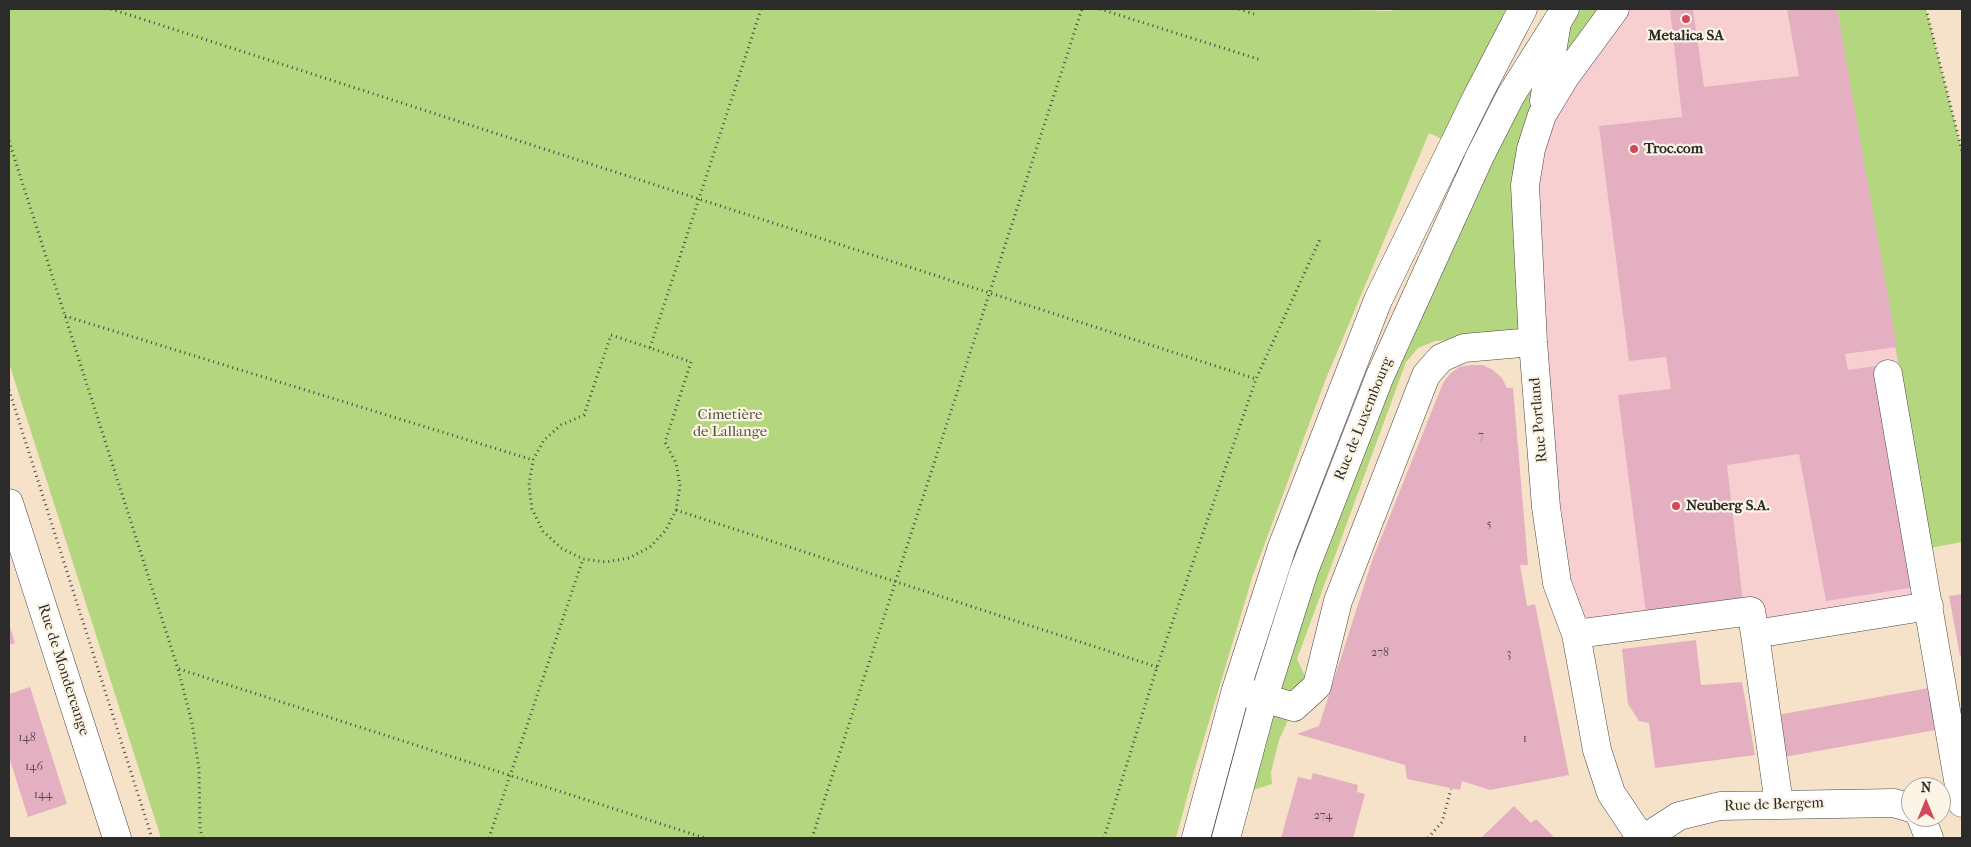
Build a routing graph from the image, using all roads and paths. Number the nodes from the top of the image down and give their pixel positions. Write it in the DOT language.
graph roads {
  1 [pos="111,9"];
  2 [pos="761,9"];
  3 [pos="1082,9"];
  4 [pos="1100,9"];
  5 [pos="1239,9"];
  6 [pos="1615,9"];
  7 [pos="1926,9"];
  8 [pos="1254,14"];
  9 [pos="1520,15"];
  10 [pos="1561,15"];
  11 [pos="1261,60"];
  12 [pos="1542,115"];
  13 [pos="9,142"];
  14 [pos="1454,144"];
  15 [pos="1962,151"];
  16 [pos="699,199"];
  17 [pos="1321,237"];
  18 [pos="989,293"];
  19 [pos="65,316"];
  20 [pos="1533,342"];
  21 [pos="650,348"];
  22 [pos="1888,374"];
  23 [pos="1380,376"];
  24 [pos="1256,379"];
  25 [pos="9,390"];
  26 [pos="533,460"];
  27 [pos="9,503"];
  28 [pos="676,510"];
  29 [pos="583,559"];
  30 [pos="895,582"];
  31 [pos="1929,606"];
  32 [pos="1576,634"];
  33 [pos="1755,634"];
  34 [pos="1156,667"];
  35 [pos="178,669"];
  36 [pos="1236,690"];
  37 [pos="1264,697"];
  38 [pos="510,776"];
  39 [pos="1451,788"];
  40 [pos="1962,803"];
  41 [pos="1779,804"];
  42 [pos="1901,805"];
  43 [pos="117,838"];
  44 [pos="152,838"];
  45 [pos="203,838"];
  46 [pos="490,838"];
  47 [pos="705,838"];
  48 [pos="812,838"];
  49 [pos="1104,838"];
  50 [pos="1196,838"];
  51 [pos="1226,838"];
  52 [pos="1428,838"];
  53 [pos="1643,838"];
  1 -- 16 [label="path"];
  2 -- 16 [label="path"];
  3 -- 18 [label="path"];
  4 -- 11 [label="path"];
  5 -- 8 [label="path"];
  6 -- 12 [label="main road, Rue Portland"];
  7 -- 15 [label="path"];
  9 -- 14 [label="main road, Rue de Luxembourg"];
  10 -- 12 [label="main road"];
  10 -- 23 [label="main road, Rue de Luxembourg"];
  12 -- 20 [label="main road, Rue Portland"];
  13 -- 19 [label="path"];
  14 -- 23 [label="main road"];
  14 -- 36 [label="main road, Rue de Luxembourg"];
  16 -- 18 [label="path"];
  16 -- 21 [label="path"];
  17 -- 24 [label="path"];
  18 -- 24 [label="path"];
  18 -- 30 [label="path"];
  19 -- 26 [label="path"];
  19 -- 35 [label="path"];
  20 -- 32 [label="main road, Rue Portland"];
  20 -- 37 [label="main road"];
  21 -- 26 [label="path"];
  21 -- 28 [label="path"];
  22 -- 31 [label="main road"];
  23 -- 37 [label="main road, Rue de Luxembourg"];
  24 -- 34 [label="path"];
  25 -- 44 [label="path"];
  26 -- 29 [label="path"];
  27 -- 43 [label="main road, Rue de Mondercange"];
  28 -- 29 [label="path"];
  28 -- 30 [label="path"];
  29 -- 38 [label="path"];
  30 -- 34 [label="path"];
  30 -- 48 [label="path"];
  31 -- 33 [label="main road"];
  31 -- 40 [label="main road"];
  32 -- 33 [label="main road"];
  32 -- 53 [label="main road, Rue Portland"];
  33 -- 41 [label="main road"];
  34 -- 49 [label="path"];
  35 -- 38 [label="path"];
  35 -- 45 [label="path"];
  36 -- 37 [label="main road"];
  36 -- 50 [label="main road, Rue de Luxembourg"];
  37 -- 51 [label="main road, Rue de Luxembourg"];
  38 -- 46 [label="path"];
  38 -- 47 [label="path"];
  39 -- 52 [label="path"];
  41 -- 42 [label="main road, Rue de Bergem"];
  41 -- 53 [label="main road, Rue de Bergem"];
}
